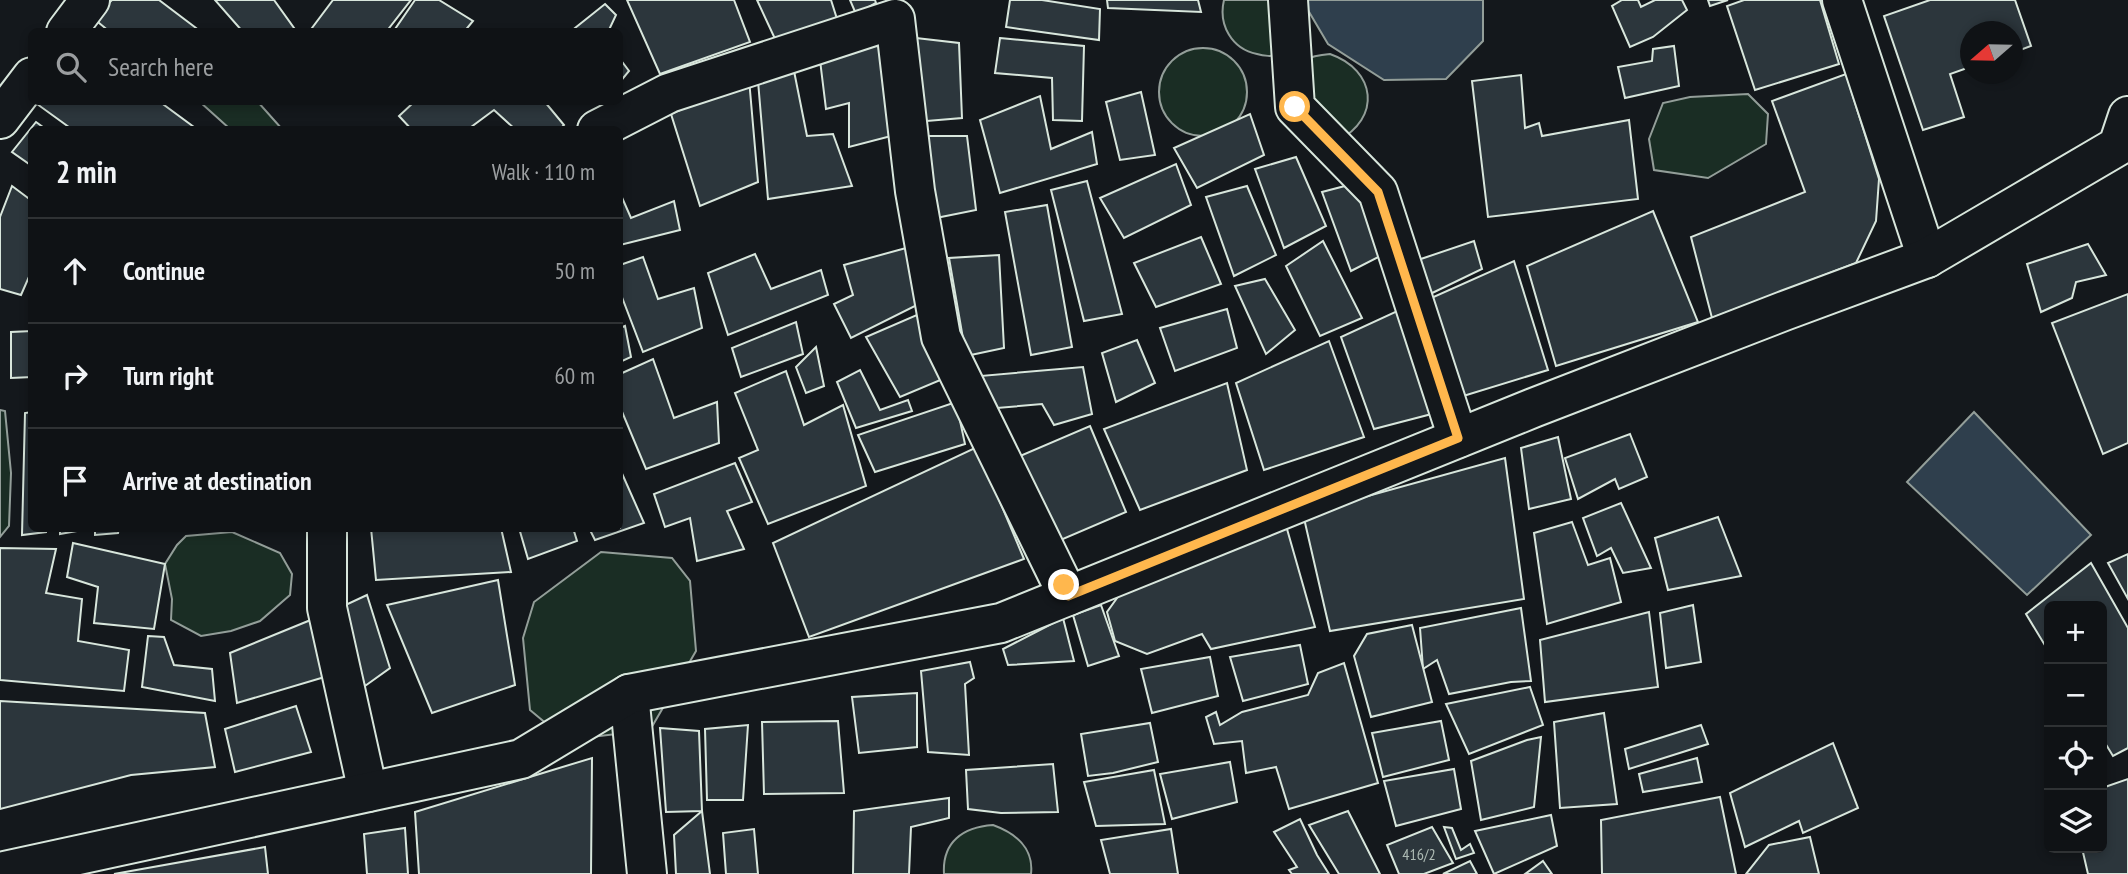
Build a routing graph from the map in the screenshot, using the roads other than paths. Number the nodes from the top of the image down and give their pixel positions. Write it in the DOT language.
graph roads {
  1 [pos="90,0"];
  2 [pos="1288,0"];
  3 [pos="1842,0"];
  4 [pos="69,28"];
  5 [pos="28,82"];
  6 [pos="2128,116"];
  7 [pos="0,119"];
  8 [pos="605,126"];
  9 [pos="1927,258"];
  10 [pos="1458,438"];
  11 [pos="327,532"];
  12 [pos="1068,596"];
  13 [pos="629,694"];
  14 [pos="368,792"];
  15 [pos="0,872"];
  16 [pos="647,874"];
  1 -- 4 [label="street"];
  2 -- 10 [label="street"];
  3 -- 9 [label="street"];
  5 -- 7 [label="street"];
  6 -- 9 [label="street"];
  8 -- 12 [label="street"];
  9 -- 10 [label="street"];
  10 -- 12 [label="street"];
  11 -- 14 [label="street"];
  12 -- 13 [label="street"];
  13 -- 14 [label="street"];
  13 -- 16 [label="street"];
  14 -- 15 [label="street"];
}
